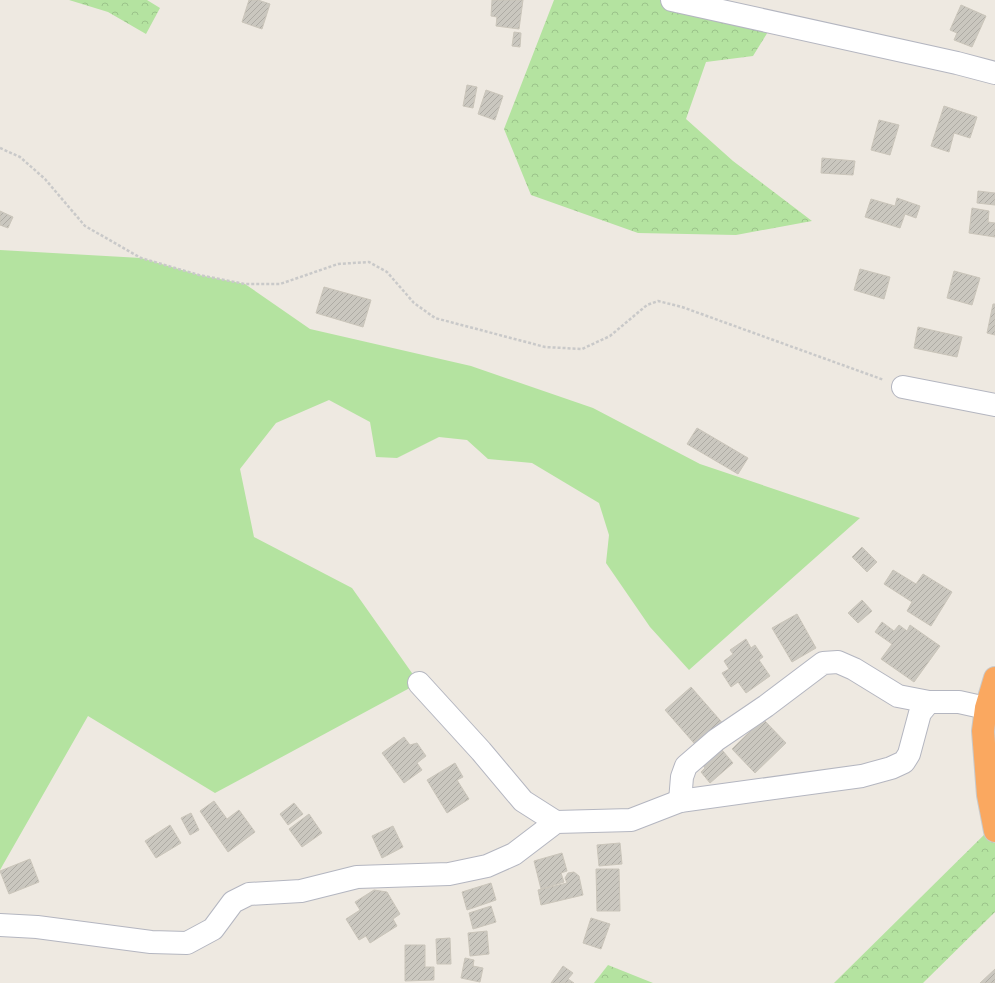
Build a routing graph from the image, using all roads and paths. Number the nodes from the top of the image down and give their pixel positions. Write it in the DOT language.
graph roads {
  1 [pos="672,0"];
  2 [pos="995,73"];
  3 [pos="0,148"];
  4 [pos="903,387"];
  5 [pos="995,405"];
  6 [pos="995,678"];
  7 [pos="419,683"];
  8 [pos="929,702"];
  9 [pos="986,708"];
  10 [pos="680,801"];
  11 [pos="556,822"];
  12 [pos="995,831"];
  13 [pos="0,925"];
  1 -- 2 [label="street"];
  3 -- 4 [label="path"];
  4 -- 5 [label="street"];
  6 -- 9 [label="highway"];
  7 -- 11 [label="street"];
  8 -- 9 [label="street"];
  8 -- 10 [label="street"];
  8 -- 10 [label="street"];
  9 -- 12 [label="highway"];
  10 -- 11 [label="street"];
  11 -- 13 [label="street"];
}
